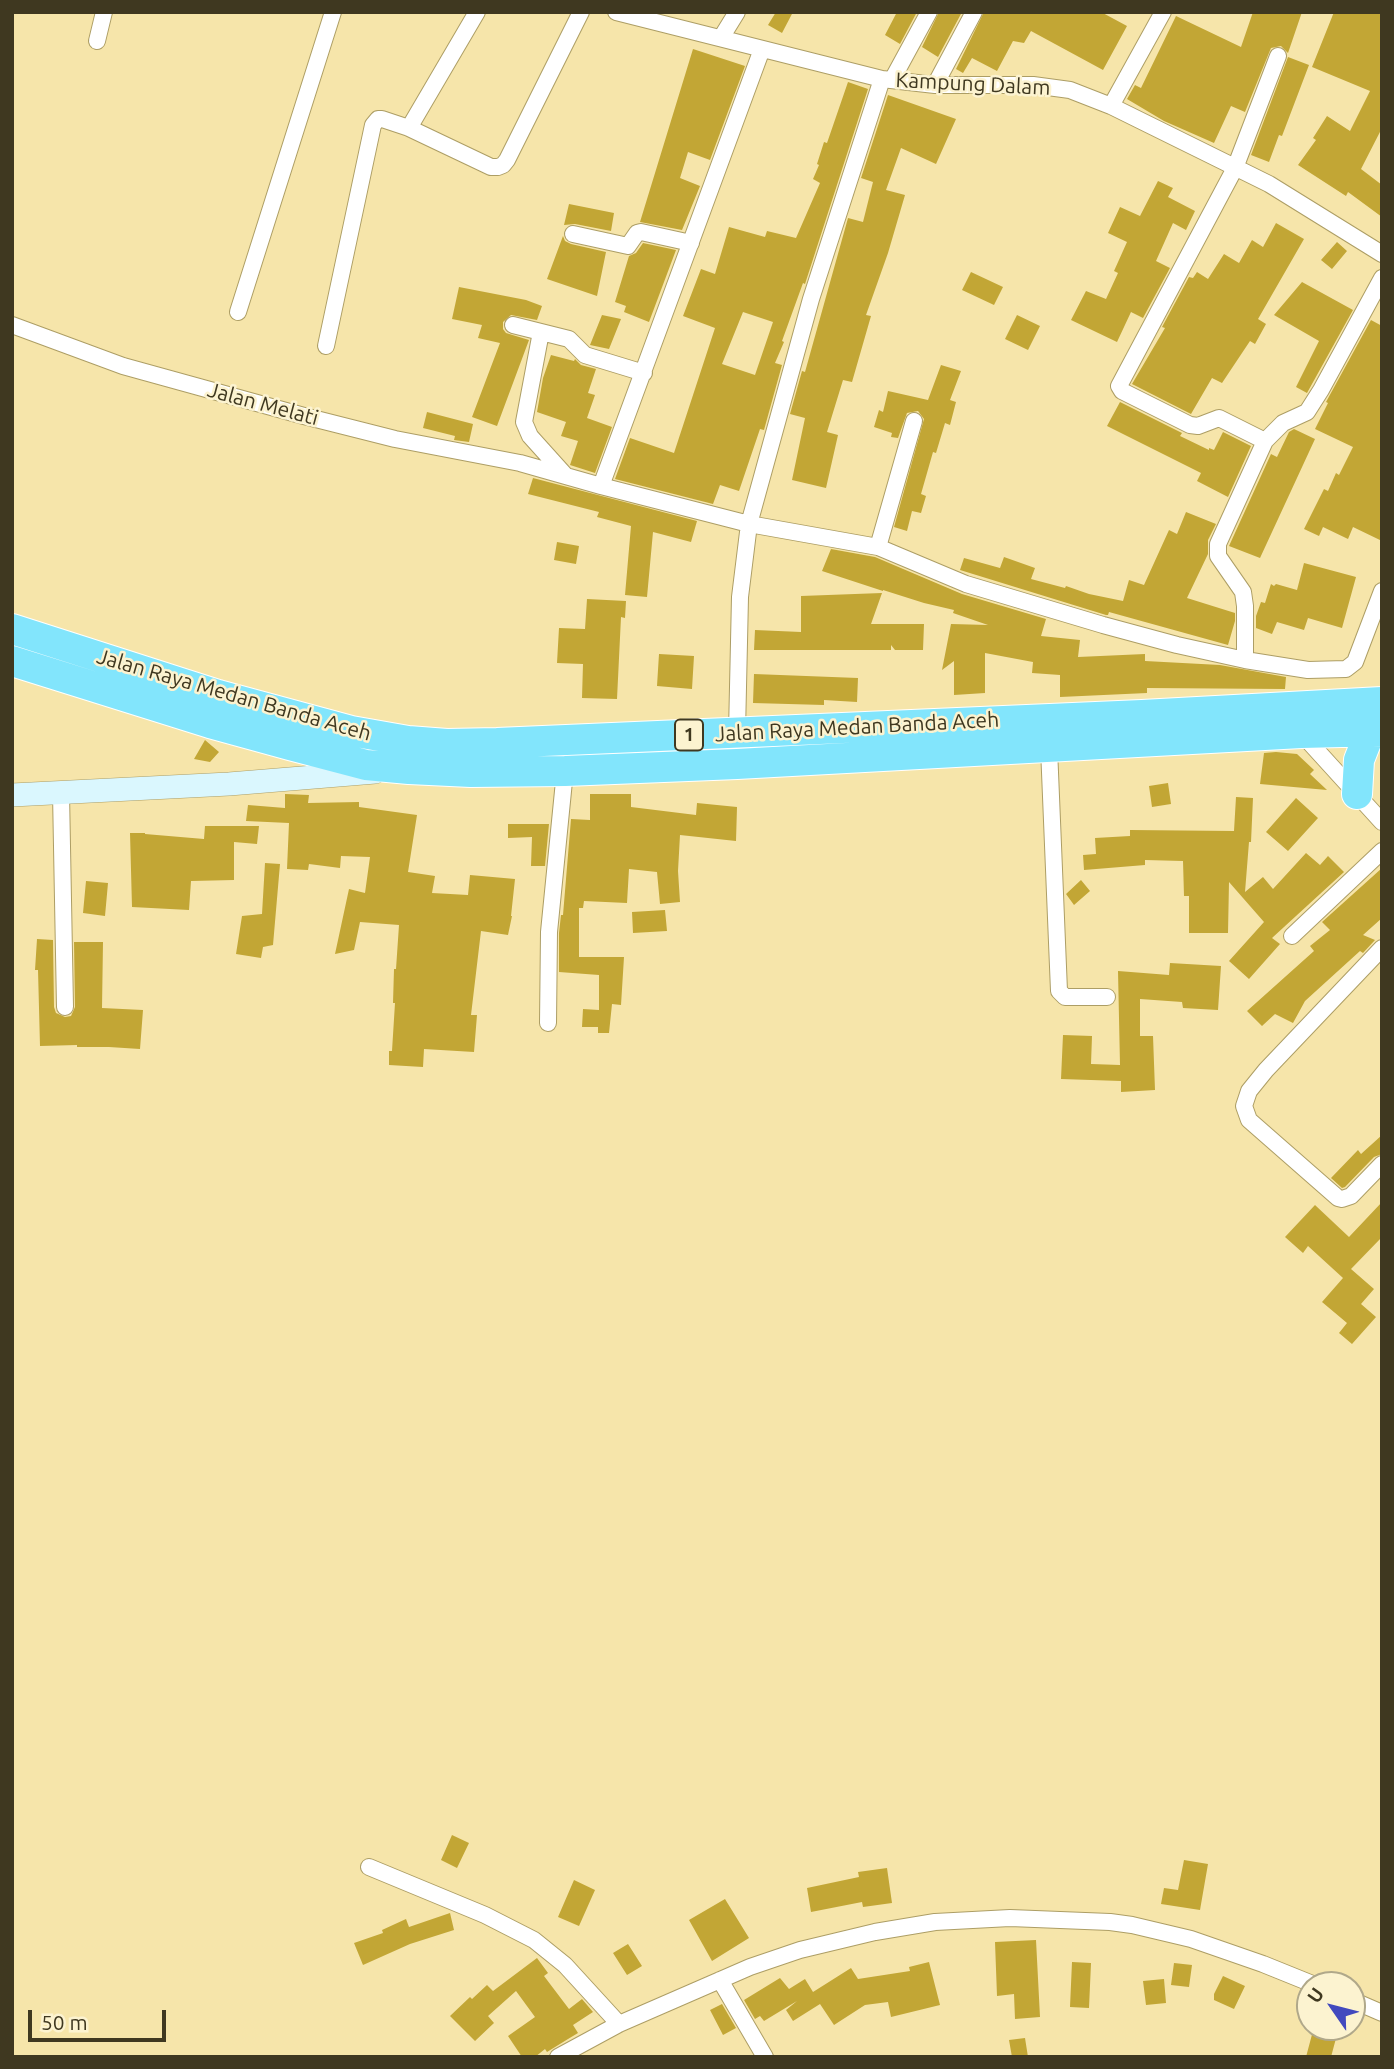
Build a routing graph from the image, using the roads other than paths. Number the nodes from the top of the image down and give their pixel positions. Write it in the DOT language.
graph roads {
  1 [pos="104,12"];
  2 [pos="333,12"];
  3 [pos="477,12"];
  4 [pos="581,12"];
  5 [pos="616,12"];
  6 [pos="737,12"];
  7 [pos="929,12"];
  8 [pos="974,12"];
  9 [pos="1163,12"];
  10 [pos="721,38"];
  11 [pos="97,41"];
  12 [pos="762,49"];
  13 [pos="1278,56"];
  14 [pos="887,80"];
  15 [pos="935,85"];
  16 [pos="1111,106"];
  17 [pos="409,128"];
  18 [pos="1235,168"];
  19 [pos="573,234"];
  20 [pos="691,243"];
  21 [pos="1382,254"];
  22 [pos="1382,278"];
  23 [pos="238,312"];
  24 [pos="12,324"];
  25 [pos="513,325"];
  26 [pos="541,332"];
  27 [pos="326,346"];
  28 [pos="644,373"];
  29 [pos="914,421"];
  30 [pos="1265,442"];
  31 [pos="566,476"];
  32 [pos="601,486"];
  33 [pos="749,524"];
  34 [pos="878,547"];
  35 [pos="1382,591"];
  36 [pos="12,629"];
  37 [pos="1245,660"];
  38 [pos="12,661"];
  39 [pos="1308,697"];
  40 [pos="1382,702"];
  41 [pos="1376,731"];
  42 [pos="737,732"];
  43 [pos="1049,748"];
  44 [pos="409,769"];
  45 [pos="565,771"];
  46 [pos="61,793"];
  47 [pos="1357,794"];
  48 [pos="12,795"];
  49 [pos="1382,822"];
  50 [pos="1382,850"];
  51 [pos="1292,936"];
  52 [pos="1382,948"];
  53 [pos="1107,997"];
  54 [pos="65,1007"];
  55 [pos="548,1023"];
  56 [pos="1382,1164"];
  57 [pos="369,1867"];
  58 [pos="1296,1977"];
  59 [pos="720,1980"];
  60 [pos="619,2024"];
  61 [pos="558,2057"];
  62 [pos="765,2057"];
  1 -- 11 [label="street"];
  2 -- 23 [label="street"];
  3 -- 17 [label="street"];
  4 -- 17 [label="street"];
  5 -- 10 [label="street, Kampung Dalam"];
  6 -- 10 [label="street"];
  7 -- 14 [label="street"];
  8 -- 15 [label="street"];
  9 -- 16 [label="street"];
  10 -- 12 [label="street, Kampung Dalam"];
  12 -- 14 [label="street, Kampung Dalam"];
  12 -- 20 [label="street"];
  13 -- 18 [label="street"];
  14 -- 15 [label="street, Kampung Dalam"];
  14 -- 33 [label="street"];
  15 -- 16 [label="street, Kampung Dalam"];
  16 -- 18 [label="street, Kampung Dalam"];
  17 -- 27 [label="street"];
  18 -- 21 [label="street, Kampung Dalam"];
  18 -- 30 [label="street"];
  19 -- 20 [label="street"];
  20 -- 28 [label="street"];
  22 -- 30 [label="street"];
  24 -- 31 [label="street, Jalan Melati"];
  25 -- 26 [label="street"];
  26 -- 28 [label="street"];
  26 -- 31 [label="street"];
  28 -- 32 [label="street"];
  29 -- 34 [label="street"];
  30 -- 37 [label="street"];
  31 -- 32 [label="street, Jalan Melati"];
  32 -- 33 [label="street, Jalan Melati"];
  33 -- 34 [label="street, Jalan Melati"];
  33 -- 42 [label="street"];
  34 -- 37 [label="street, Jalan Melati"];
  35 -- 39 [label="street, Jalan Melati"];
  36 -- 42 [label="highway, Jalan Raya Medan Banda Aceh / 1"];
  37 -- 39 [label="street, Jalan Melati"];
  38 -- 44 [label="highway, Jalan Raya Medan Banda Aceh / 1"];
  39 -- 40 [label="highway, Jalan Raya Medan Banda Aceh / 1"];
  39 -- 41 [label="highway, Jalan Raya Medan Banda Aceh / 1"];
  39 -- 42 [label="highway, Jalan Raya Medan Banda Aceh / 1"];
  39 -- 43 [label="highway, Jalan Raya Medan Banda Aceh / 1"];
  39 -- 47 [label="street"];
  41 -- 47 [label="highway"];
  43 -- 45 [label="highway, Jalan Raya Medan Banda Aceh / 1"];
  43 -- 53 [label="street"];
  44 -- 45 [label="highway, Jalan Raya Medan Banda Aceh / 1"];
  44 -- 46 [label="street"];
  45 -- 55 [label="street"];
  46 -- 48 [label="street"];
  46 -- 54 [label="street"];
  47 -- 49 [label="street"];
  50 -- 51 [label="street"];
  52 -- 56 [label="street"];
  57 -- 60 [label="street"];
  58 -- 59 [label="street"];
  59 -- 60 [label="street"];
  59 -- 62 [label="street"];
  60 -- 61 [label="street"];
}
